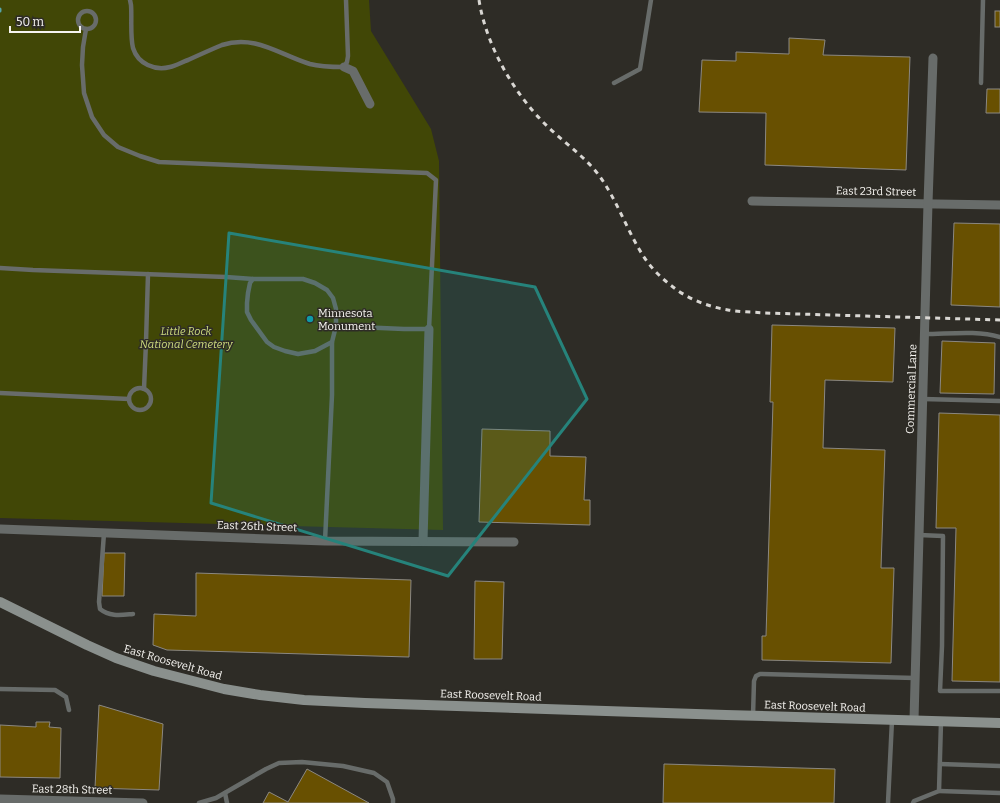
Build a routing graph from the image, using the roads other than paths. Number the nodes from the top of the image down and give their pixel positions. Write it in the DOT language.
graph roads {
  1 [pos="130,0"];
  2 [pos="346,0"];
  3 [pos="651,0"];
  4 [pos="983,0"];
  5 [pos="86,29"];
  6 [pos="933,58"];
  7 [pos="344,67"];
  8 [pos="614,83"];
  9 [pos="981,83"];
  10 [pos="370,104"];
  11 [pos="752,201"];
  12 [pos="928,203"];
  13 [pos="1000,205"];
  14 [pos="0,268"];
  15 [pos="148,274"];
  16 [pos="253,279"];
  17 [pos="336,326"];
  18 [pos="428,329"];
  19 [pos="925,334"];
  20 [pos="1000,337"];
  21 [pos="332,342"];
  22 [pos="144,389"];
  23 [pos="0,394"];
  24 [pos="129,399"];
  25 [pos="923,399"];
  26 [pos="1000,401"];
  27 [pos="0,529"];
  28 [pos="104,533"];
  29 [pos="919,535"];
  30 [pos="325,541"];
  31 [pos="423,541"];
  32 [pos="514,542"];
  33 [pos="0,602"];
  34 [pos="133,614"];
  35 [pos="915,678"];
  36 [pos="0,689"];
  37 [pos="1000,691"];
  38 [pos="69,710"];
  39 [pos="753,716"];
  40 [pos="892,720"];
  41 [pos="914,720"];
  42 [pos="941,721"];
  43 [pos="1000,723"];
  44 [pos="940,764"];
  45 [pos="1000,766"];
  46 [pos="939,791"];
  47 [pos="225,793"];
  48 [pos="1000,793"];
  49 [pos="0,799"];
  50 [pos="143,803"];
  51 [pos="200,803"];
  52 [pos="227,803"];
  53 [pos="393,803"];
  54 [pos="888,803"];
  55 [pos="913,803"];
  1 -- 7 [label="lane"];
  2 -- 7 [label="lane"];
  3 -- 8 [label="lane"];
  4 -- 9 [label="lane"];
  5 -- 5 [label="lane"];
  5 -- 18 [label="lane"];
  6 -- 12 [label="street, Commercial Lane"];
  7 -- 10 [label="street"];
  11 -- 12 [label="street, East 23rd Street"];
  12 -- 13 [label="street, East 23rd Street"];
  12 -- 19 [label="street, Commercial Lane"];
  14 -- 15 [label="lane"];
  15 -- 16 [label="lane"];
  15 -- 22 [label="lane"];
  16 -- 17 [label="lane"];
  16 -- 21 [label="lane"];
  17 -- 18 [label="lane"];
  17 -- 21 [label="lane"];
  18 -- 31 [label="street"];
  19 -- 20 [label="lane"];
  19 -- 25 [label="street, Commercial Lane"];
  21 -- 30 [label="lane"];
  22 -- 24 [label="lane"];
  22 -- 24 [label="lane"];
  23 -- 24 [label="lane"];
  25 -- 26 [label="lane"];
  25 -- 29 [label="street, Commercial Lane"];
  27 -- 28 [label="street, East 26th Street"];
  28 -- 30 [label="street, East 26th Street"];
  28 -- 34 [label="lane"];
  29 -- 35 [label="street, Commercial Lane"];
  29 -- 37 [label="lane"];
  30 -- 31 [label="street, East 26th Street"];
  31 -- 32 [label="street, East 26th Street"];
  33 -- 39 [label="main road, East Roosevelt Road"];
  35 -- 39 [label="lane"];
  35 -- 41 [label="street, Commercial Lane"];
  36 -- 38 [label="lane"];
  39 -- 40 [label="main road, East Roosevelt Road"];
  40 -- 41 [label="main road, East Roosevelt Road"];
  40 -- 54 [label="lane"];
  41 -- 42 [label="main road, East Roosevelt Road"];
  42 -- 43 [label="main road, East Roosevelt Road"];
  42 -- 44 [label="lane"];
  44 -- 45 [label="lane"];
  44 -- 46 [label="lane"];
  46 -- 48 [label="lane"];
  46 -- 55 [label="lane"];
  47 -- 51 [label="lane"];
  47 -- 52 [label="lane"];
  47 -- 53 [label="lane"];
  49 -- 50 [label="street, East 28th Street"];
}
